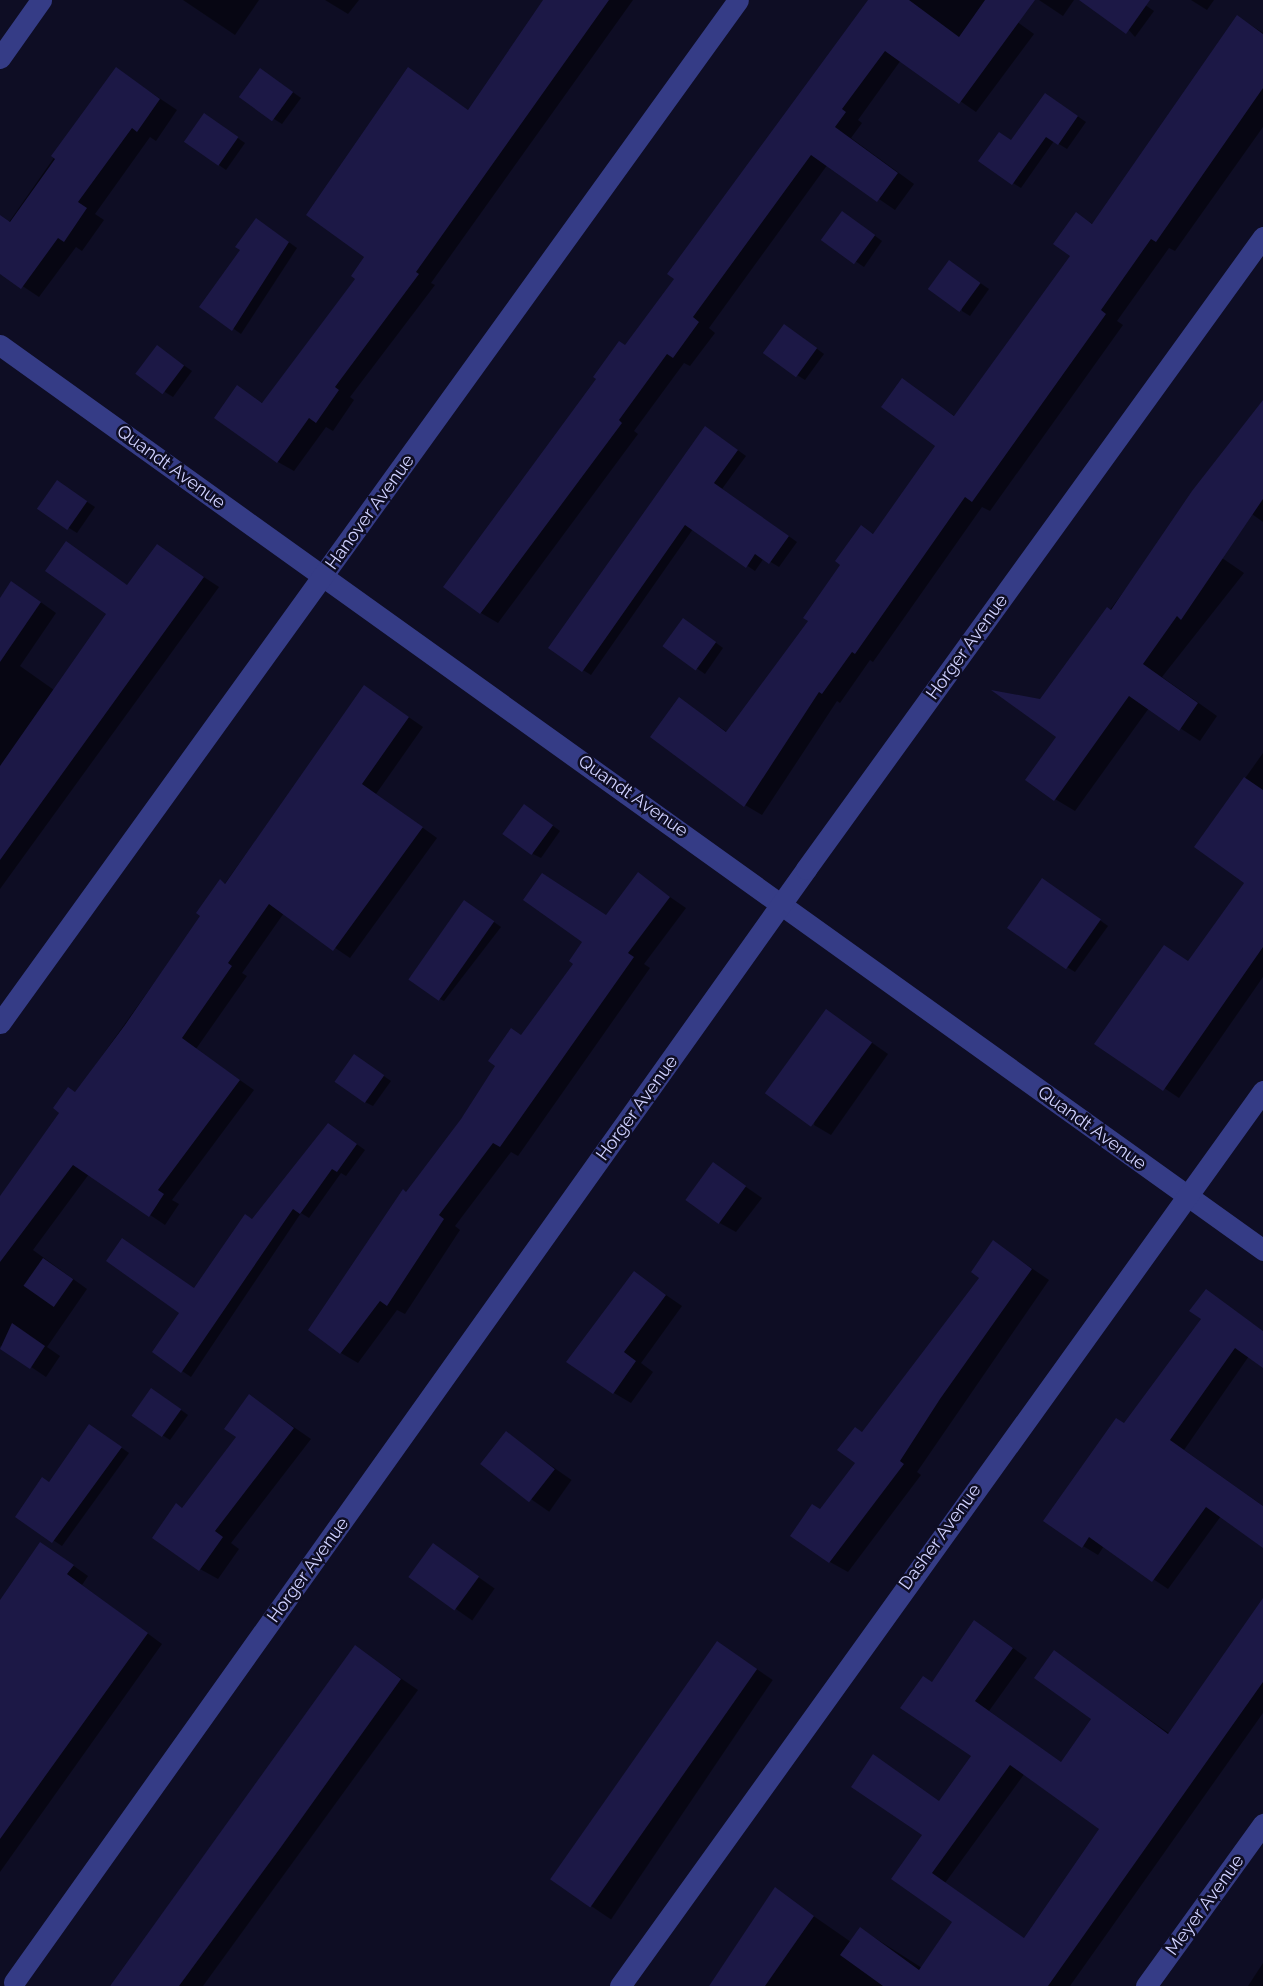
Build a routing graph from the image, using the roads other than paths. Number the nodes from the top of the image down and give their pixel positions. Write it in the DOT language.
graph roads {
  1 [pos="41,0"];
  2 [pos="738,0"];
  3 [pos="0,58"];
  4 [pos="1263,237"];
  5 [pos="0,345"];
  6 [pos="324,577"];
  7 [pos="782,903"];
  8 [pos="0,1023"];
  9 [pos="1263,1091"];
  10 [pos="1185,1194"];
  11 [pos="1263,1250"];
  12 [pos="1263,1824"];
  13 [pos="11,1980"];
  14 [pos="620,1986"];
  15 [pos="1146,1986"];
  1 -- 3 [label="street"];
  2 -- 6 [label="street, Hanover Avenue"];
  4 -- 7 [label="street, Horger Avenue"];
  5 -- 6 [label="street, Quandt Avenue"];
  6 -- 7 [label="street, Quandt Avenue"];
  6 -- 8 [label="street, Hanover Avenue"];
  7 -- 10 [label="street, Quandt Avenue"];
  7 -- 13 [label="street, Horger Avenue"];
  9 -- 10 [label="street, Dasher Avenue"];
  10 -- 11 [label="street, Quandt Avenue"];
  10 -- 14 [label="street, Dasher Avenue"];
  12 -- 15 [label="street, Meyer Avenue"];
}
